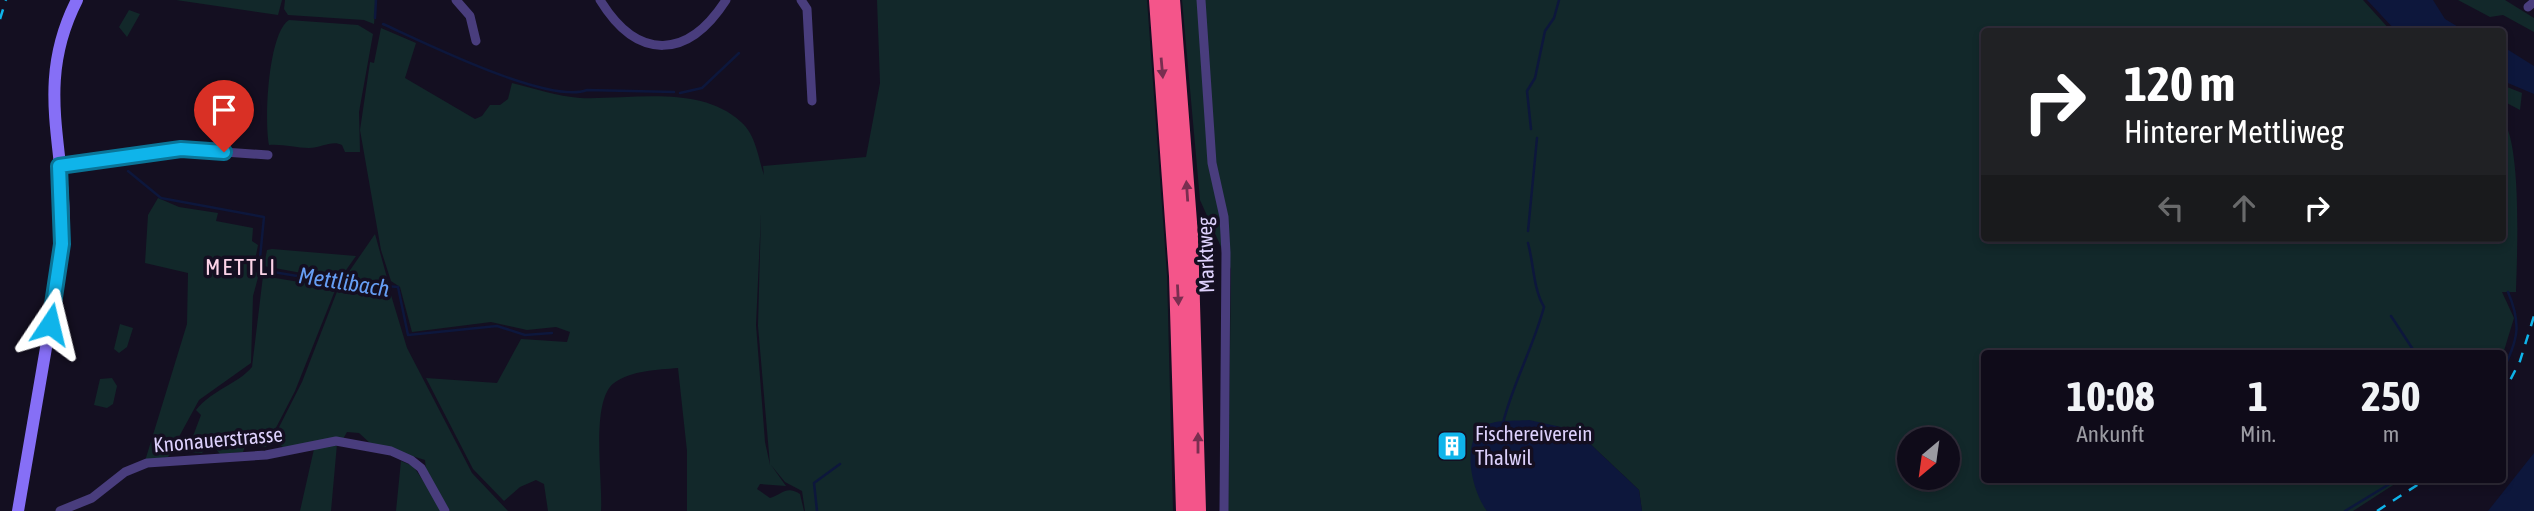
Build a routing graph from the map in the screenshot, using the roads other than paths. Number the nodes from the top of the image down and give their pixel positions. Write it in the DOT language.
graph roads {
  1 [pos="77,0"];
  2 [pos="456,0"];
  3 [pos="600,0"];
  4 [pos="726,0"];
  5 [pos="801,0"];
  6 [pos="1157,0"];
  7 [pos="1172,0"];
  8 [pos="1201,0"];
  9 [pos="476,41"];
  10 [pos="812,100"];
  11 [pos="268,155"];
  12 [pos="59,166"];
  13 [pos="92,498"];
  14 [pos="18,511"];
  15 [pos="60,511"];
  16 [pos="90,511"];
  17 [pos="445,511"];
  18 [pos="1184,511"];
  19 [pos="1199,511"];
  20 [pos="1224,511"];
  1 -- 12 [label="main road"];
  2 -- 9 [label="street"];
  3 -- 4 [label="street"];
  5 -- 10 [label="street"];
  6 -- 18 [label="highway, one-way"];
  19 -- 7 [label="highway, one-way"];
  8 -- 20 [label="street, Marktweg"];
  11 -- 12 [label="street"];
  12 -- 14 [label="main road"];
  13 -- 15 [label="street, Knonauerstrasse"];
  13 -- 16 [label="street"];
  13 -- 17 [label="street, Knonauerstrasse"];
}
